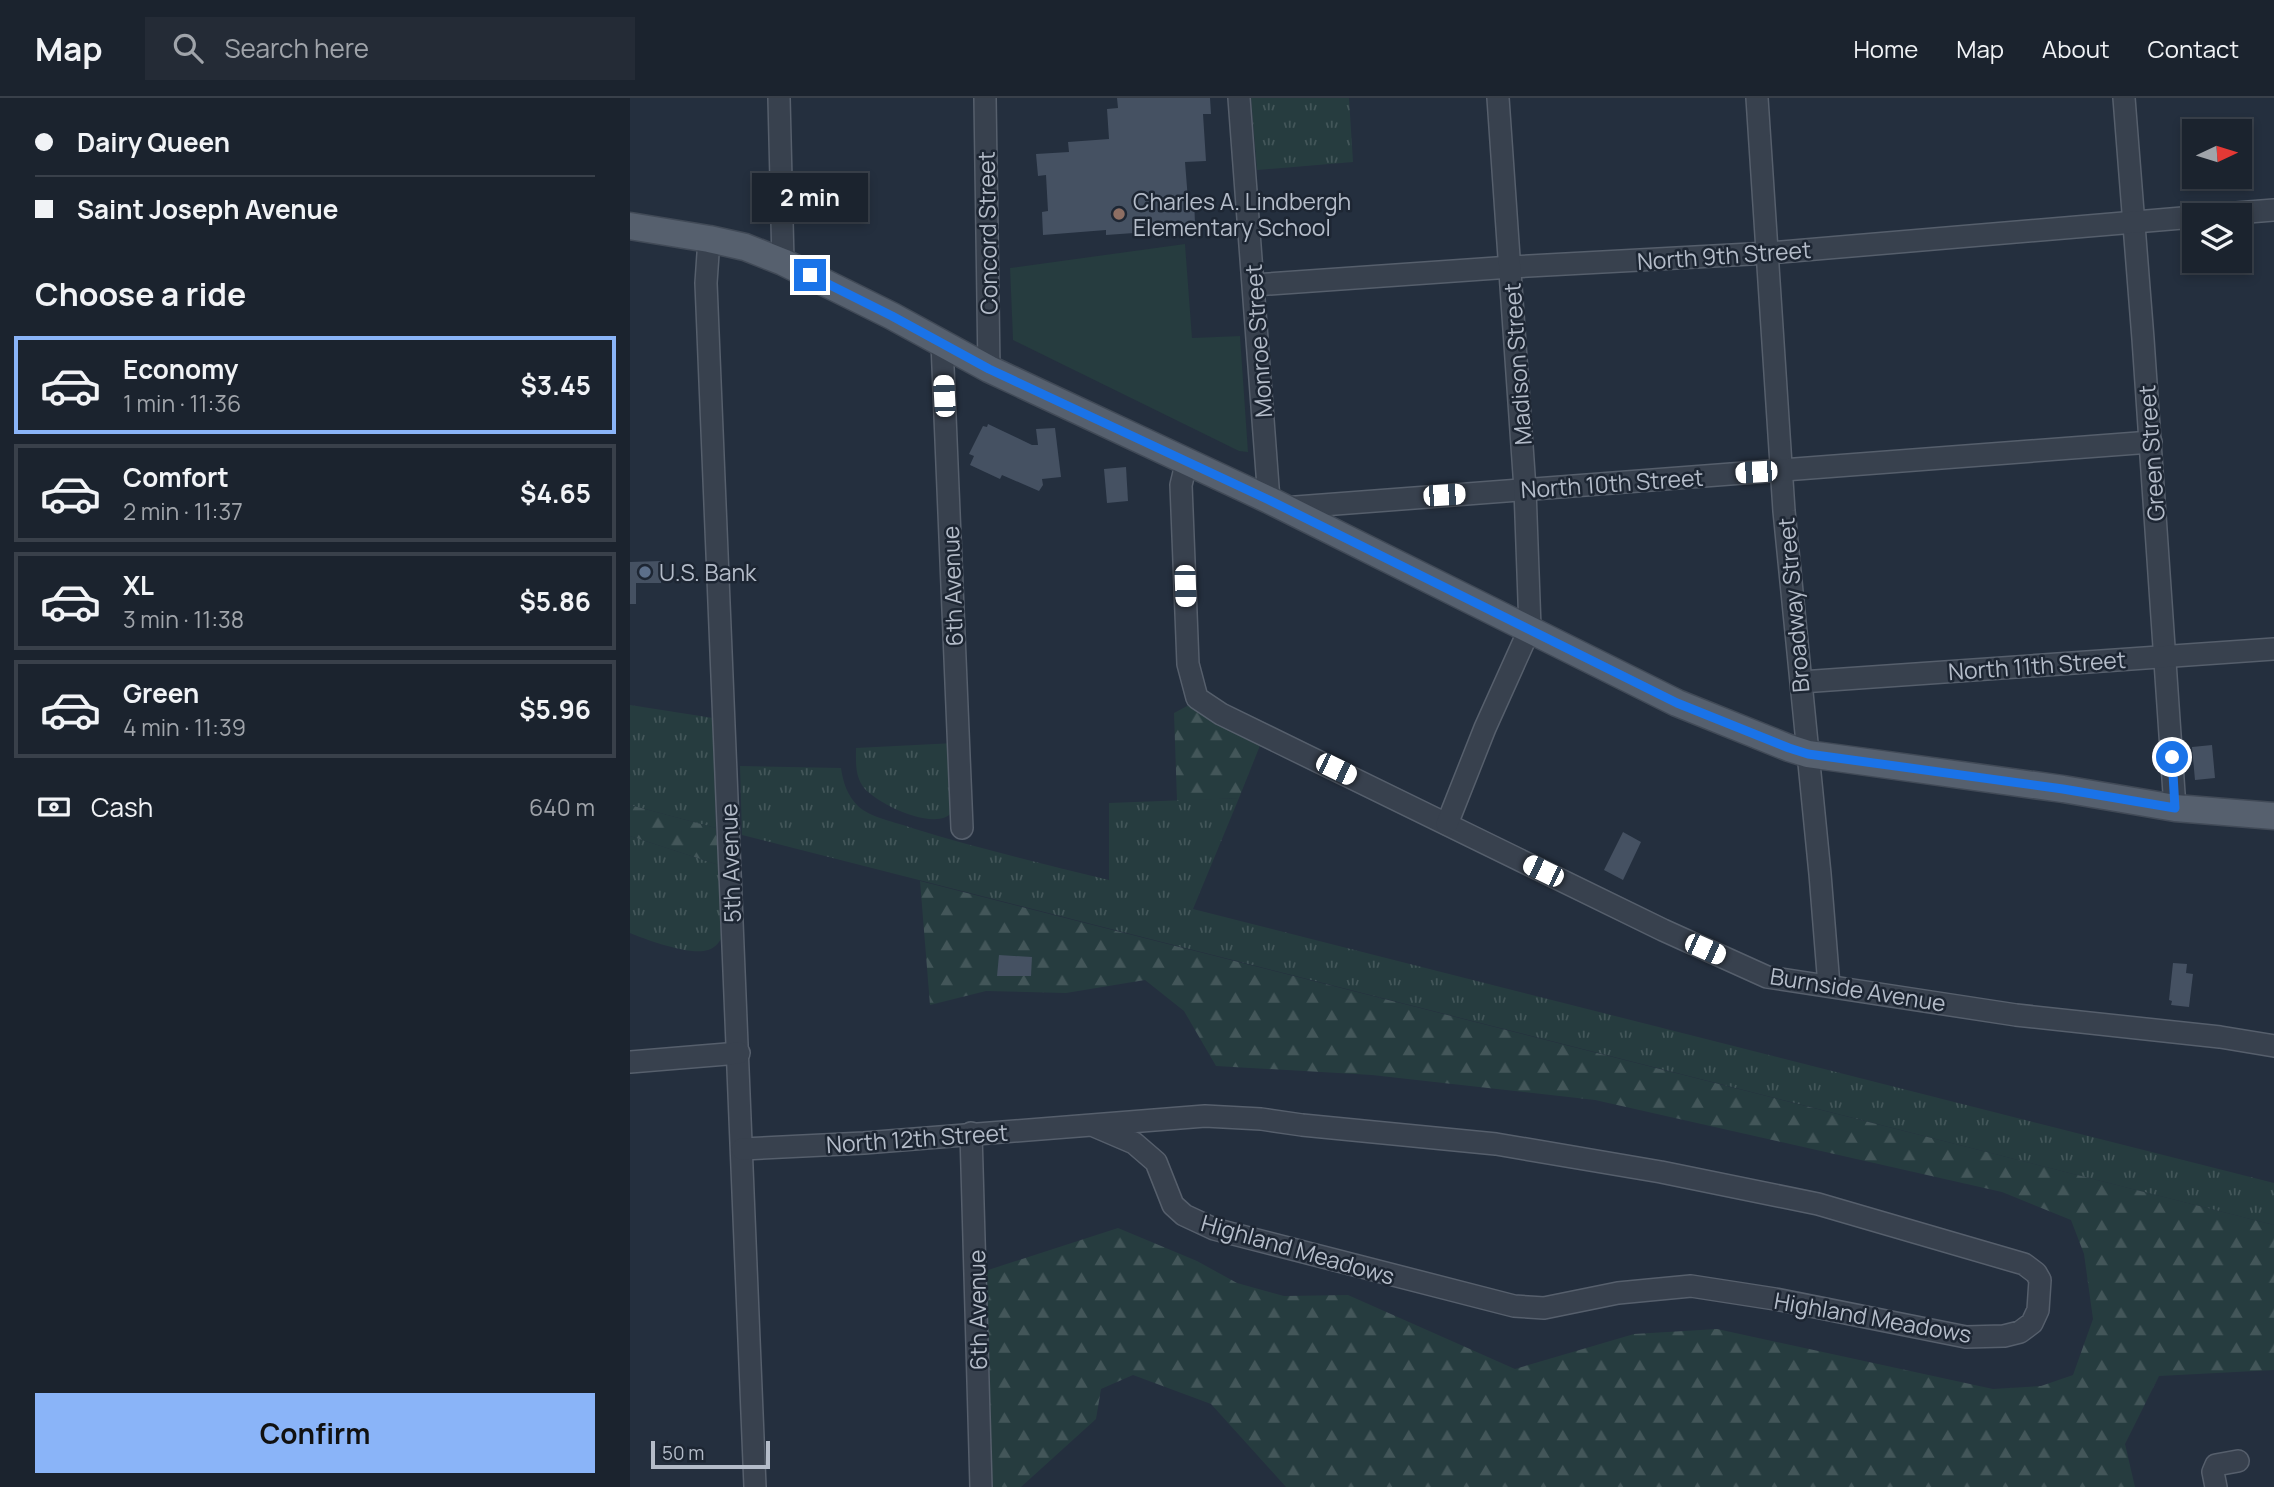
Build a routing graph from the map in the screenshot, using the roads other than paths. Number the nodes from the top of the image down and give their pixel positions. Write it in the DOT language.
graph roads {
  1 [pos="779,98"];
  2 [pos="985,98"];
  3 [pos="1239,98"];
  4 [pos="1498,98"];
  5 [pos="1757,98"];
  6 [pos="2124,98"];
  7 [pos="2274,210"];
  8 [pos="2252,212"];
  9 [pos="2182,217"];
  10 [pos="2134,221"];
  11 [pos="630,226"];
  12 [pos="709,239"];
  13 [pos="1769,253"];
  14 [pos="783,262"];
  15 [pos="1511,267"];
  16 [pos="1254,285"];
  17 [pos="942,343"];
  18 [pos="989,369"];
  19 [pos="2151,442"];
  20 [pos="1187,460"];
  21 [pos="1781,470"];
  22 [pos="1525,489"];
  23 [pos="1276,504"];
  24 [pos="1531,628"];
  25 [pos="2274,649"];
  26 [pos="2165,656"];
  27 [pos="1801,682"];
  28 [pos="1808,754"];
  29 [pos="2175,808"];
  30 [pos="2274,816"];
  31 [pos="1447,824"];
  32 [pos="962,828"];
  33 [pos="1829,986"];
  34 [pos="2274,1045"];
  35 [pos="739,1053"];
  36 [pos="630,1062"];
  37 [pos="1092,1125"];
  38 [pos="971,1133"];
  39 [pos="742,1149"];
  40 [pos="2238,1461"];
  41 [pos="755,1487"];
  42 [pos="981,1487"];
  43 [pos="2216,1487"];
  1 -- 14 [label="street"];
  2 -- 18 [label="street, Concord Street"];
  3 -- 16 [label="street, Monroe Street"];
  4 -- 15 [label="street, Madison Street"];
  5 -- 13 [label="street, Broadway Street"];
  6 -- 10 [label="street, Green Street"];
  7 -- 8 [label="street"];
  9 -- 10 [label="street, North 9th Street"];
  10 -- 13 [label="street, North 9th Street"];
  10 -- 19 [label="street, Green Street"];
  11 -- 12 [label="main road"];
  12 -- 14 [label="main road"];
  12 -- 35 [label="street, 5th Avenue"];
  13 -- 15 [label="street, North 9th Street"];
  13 -- 21 [label="street, Broadway Street"];
  14 -- 17 [label="main road"];
  15 -- 16 [label="street, North 9th Street"];
  15 -- 22 [label="street, Madison Street"];
  16 -- 23 [label="street, Monroe Street"];
  17 -- 18 [label="main road"];
  17 -- 32 [label="street, 6th Avenue"];
  18 -- 20 [label="main road"];
  19 -- 21 [label="street, North 10th Street"];
  19 -- 26 [label="street, Green Street"];
  20 -- 23 [label="main road"];
  20 -- 31 [label="street, Burnside Avenue"];
  21 -- 22 [label="street, North 10th Street"];
  21 -- 27 [label="street, Broadway Street"];
  22 -- 23 [label="street, North 10th Street"];
  22 -- 24 [label="street, Madison Street"];
  23 -- 24 [label="main road"];
  24 -- 28 [label="main road"];
  24 -- 31 [label="street, Madison Street"];
  25 -- 26 [label="street, North 11th Street"];
  26 -- 27 [label="street, North 11th Street"];
  26 -- 29 [label="street, Green Street"];
  27 -- 28 [label="street, Broadway Street"];
  28 -- 29 [label="main road"];
  28 -- 33 [label="street, Broadway Street"];
  29 -- 30 [label="main road"];
  31 -- 33 [label="street, Burnside Avenue"];
  33 -- 34 [label="street, Burnside Avenue"];
  35 -- 36 [label="street"];
  35 -- 39 [label="street, 5th Avenue"];
  37 -- 37 [label="street, Highland Meadows"];
  37 -- 38 [label="street, North 12th Street"];
  38 -- 39 [label="street, North 12th Street"];
  38 -- 42 [label="street, 6th Avenue"];
  39 -- 41 [label="street, 5th Avenue"];
  40 -- 43 [label="street"];
}
